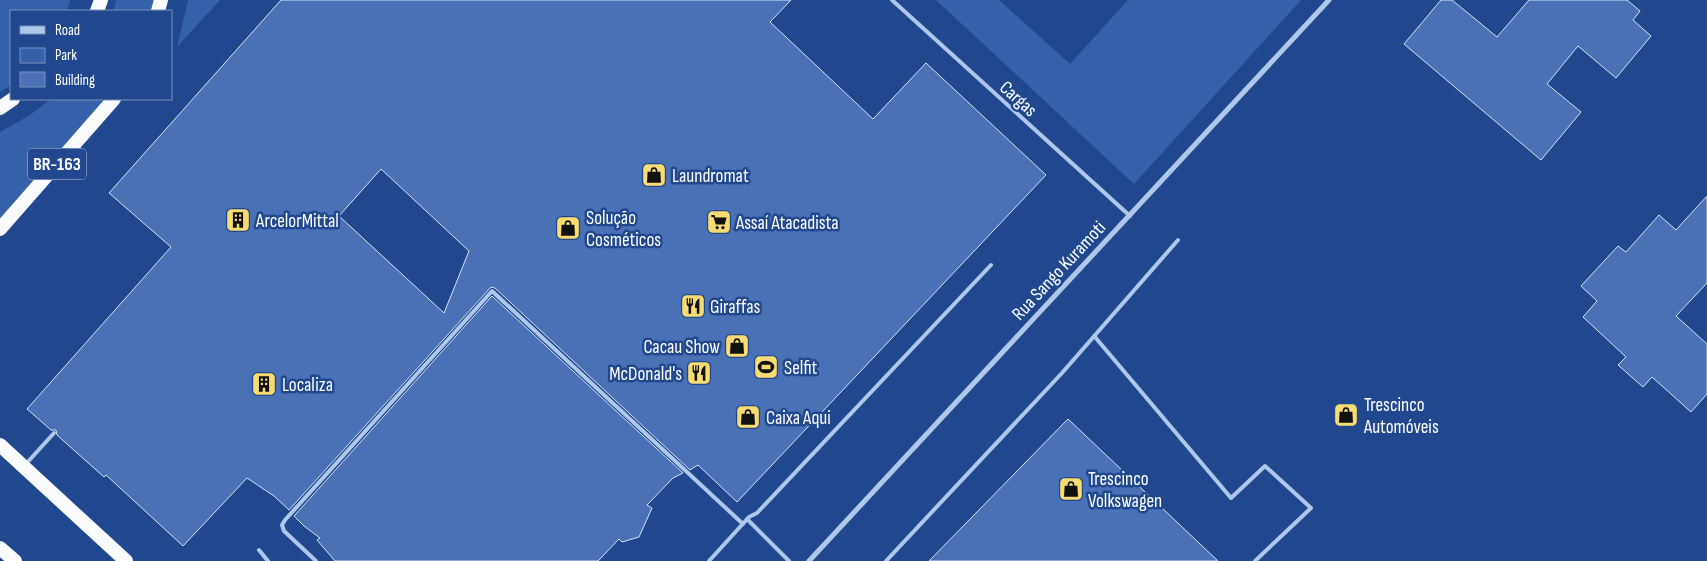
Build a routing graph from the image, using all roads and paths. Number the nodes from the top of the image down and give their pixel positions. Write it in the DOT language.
graph roads {
  1 [pos="892,0"];
  2 [pos="1329,0"];
  3 [pos="12,100"];
  4 [pos="113,100"];
  5 [pos="0,108"];
  6 [pos="1130,216"];
  7 [pos="0,229"];
  8 [pos="1178,240"];
  9 [pos="991,265"];
  10 [pos="1095,336"];
  11 [pos="54,433"];
  12 [pos="0,445"];
  13 [pos="24,467"];
  14 [pos="747,519"];
  15 [pos="743,524"];
  16 [pos="0,548"];
  17 [pos="259,550"];
  18 [pos="15,561"];
  19 [pos="126,561"];
  20 [pos="268,561"];
  21 [pos="316,561"];
  22 [pos="709,561"];
  23 [pos="789,561"];
  24 [pos="809,561"];
  25 [pos="886,561"];
  26 [pos="1255,561"];
  1 -- 6 [label="lane, Cargas"];
  2 -- 6 [label="street, Rua Sango Kuramoti"];
  3 -- 5 [label="highway"];
  4 -- 7 [label="highway, BR-163"];
  6 -- 24 [label="street, Rua Sango Kuramoti"];
  8 -- 10 [label="lane"];
  9 -- 14 [label="lane"];
  10 -- 25 [label="lane"];
  10 -- 26 [label="lane"];
  11 -- 13 [label="lane"];
  12 -- 13 [label="highway"];
  13 -- 19 [label="highway"];
  14 -- 15 [label="lane"];
  14 -- 23 [label="lane"];
  15 -- 21 [label="lane"];
  15 -- 22 [label="lane"];
  16 -- 18 [label="highway"];
  17 -- 20 [label="lane"];
}
